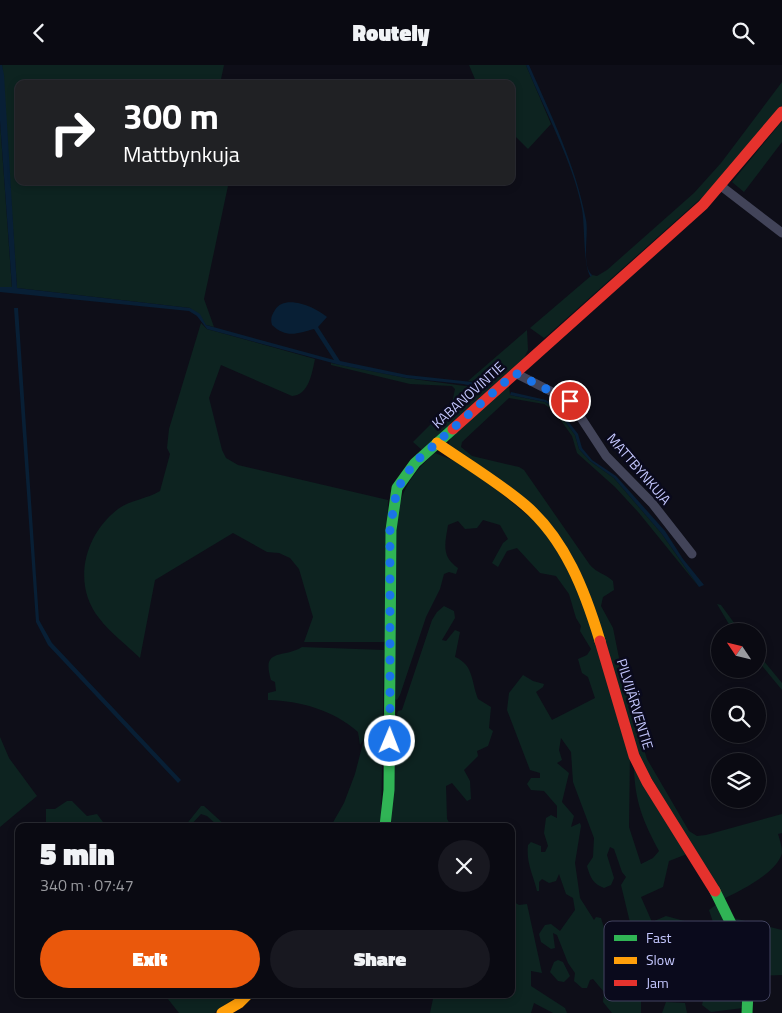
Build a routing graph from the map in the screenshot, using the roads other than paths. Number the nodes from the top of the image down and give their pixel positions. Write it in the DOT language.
graph roads {
  1 [pos="782,112"];
  2 [pos="721,186"];
  3 [pos="782,233"];
  4 [pos="515,373"];
  5 [pos="437,443"];
  6 [pos="692,553"];
  7 [pos="385,823"];
  8 [pos="732,921"];
  9 [pos="244,998"];
  10 [pos="222,1013"];
  1 -- 2 [label="street, KABANOVINTIE"];
  2 -- 3 [label="street"];
  2 -- 4 [label="street, KABANOVINTIE"];
  4 -- 5 [label="street, KABANOVINTIE"];
  4 -- 6 [label="street, MATTBYNKUJA"];
  5 -- 7 [label="street, KABANOVINTIE"];
  5 -- 8 [label="street, PILVIJÄRVENTIE"];
  9 -- 10 [label="street"];
}
